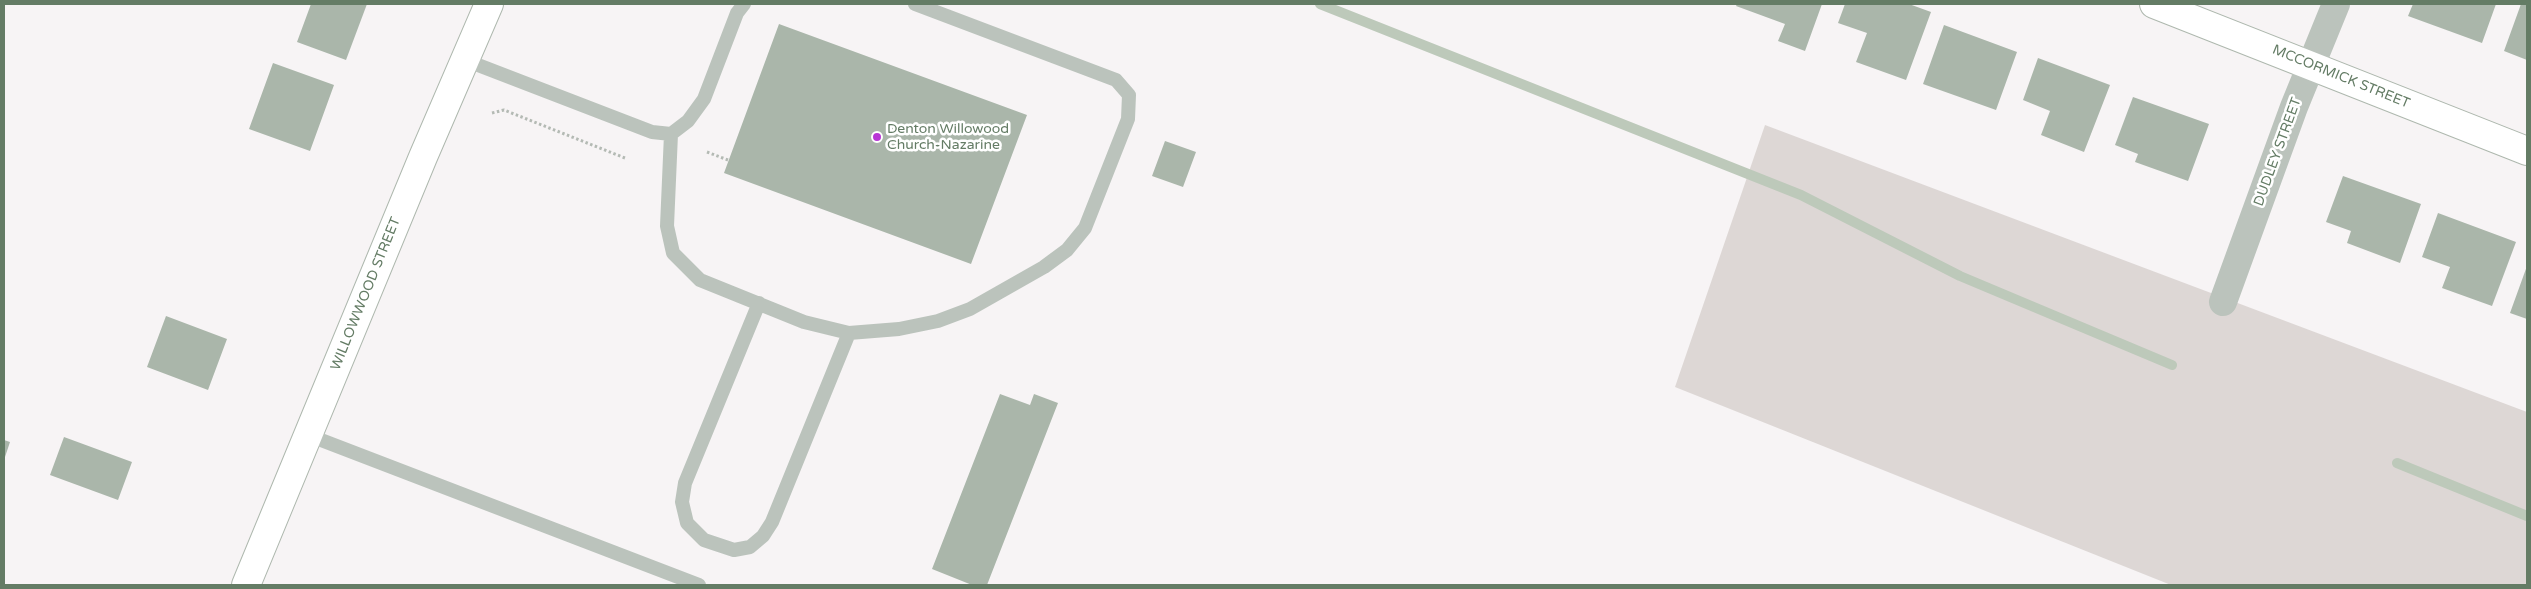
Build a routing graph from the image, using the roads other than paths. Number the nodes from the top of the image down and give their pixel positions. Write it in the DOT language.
graph roads {
  1 [pos="489,4"];
  2 [pos="744,4"];
  3 [pos="914,4"];
  4 [pos="2154,4"];
  5 [pos="2336,4"];
  6 [pos="465,60"];
  7 [pos="2312,66"];
  8 [pos="671,134"];
  9 [pos="2527,151"];
  10 [pos="2224,302"];
  11 [pos="759,303"];
  12 [pos="849,333"];
  13 [pos="308,435"];
  14 [pos="246,585"];
  15 [pos="699,585"];
  1 -- 6 [label="street, WILLOWWOOD STREET"];
  2 -- 8 [label="lane"];
  3 -- 12 [label="lane"];
  4 -- 7 [label="street, MCCORMICK STREET"];
  5 -- 7 [label="street, DUDLEY STREET"];
  6 -- 8 [label="lane"];
  6 -- 13 [label="street, WILLOWWOOD STREET"];
  7 -- 9 [label="street, MCCORMICK STREET"];
  7 -- 10 [label="street, DUDLEY STREET"];
  8 -- 11 [label="lane"];
  11 -- 12 [label="lane"];
  11 -- 12 [label="lane"];
  13 -- 14 [label="street, WILLOWWOOD STREET"];
  13 -- 15 [label="lane"];
}
